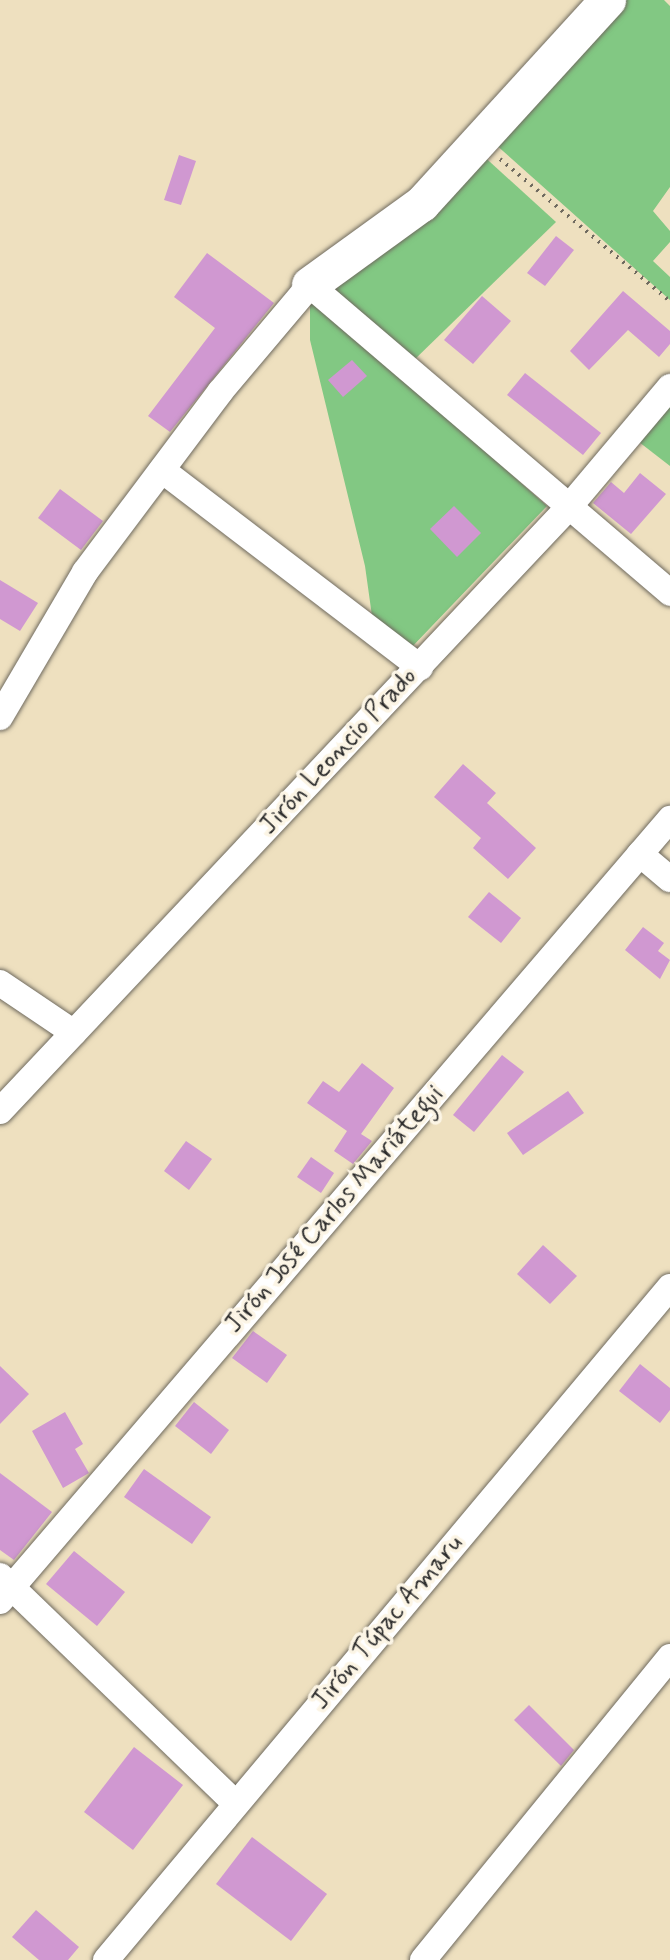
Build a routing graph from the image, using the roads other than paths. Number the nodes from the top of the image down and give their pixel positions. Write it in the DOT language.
graph roads {
  1 [pos="608,0"];
  2 [pos="310,285"];
  3 [pos="670,387"];
  4 [pos="162,470"];
  5 [pos="569,507"];
  6 [pos="670,593"];
  7 [pos="420,667"];
  8 [pos="0,717"];
  9 [pos="670,819"];
  10 [pos="640,854"];
  11 [pos="670,879"];
  12 [pos="0,983"];
  13 [pos="74,1033"];
  14 [pos="0,1111"];
  15 [pos="670,1287"];
  16 [pos="4,1588"];
  17 [pos="670,1657"];
  18 [pos="236,1804"];
  19 [pos="425,1956"];
  20 [pos="106,1960"];
  1 -- 2 [label="street"];
  2 -- 4 [label="street"];
  2 -- 5 [label="street"];
  3 -- 5 [label="street, Jirón Leoncio Prado"];
  4 -- 7 [label="street"];
  4 -- 8 [label="street"];
  5 -- 6 [label="street"];
  5 -- 7 [label="street, Jirón Leoncio Prado"];
  7 -- 13 [label="street, Jirón Leoncio Prado"];
  9 -- 10 [label="street, Jirón José Carlos Mariátegui"];
  10 -- 11 [label="street"];
  10 -- 16 [label="street, Jirón José Carlos Mariátegui"];
  12 -- 13 [label="street"];
  13 -- 14 [label="street, Jirón Leoncio Prado"];
  15 -- 18 [label="street, Jirón Túpac Amaru"];
  16 -- 18 [label="street"];
  17 -- 19 [label="street"];
  18 -- 20 [label="street, Jirón Túpac Amaru"];
}
